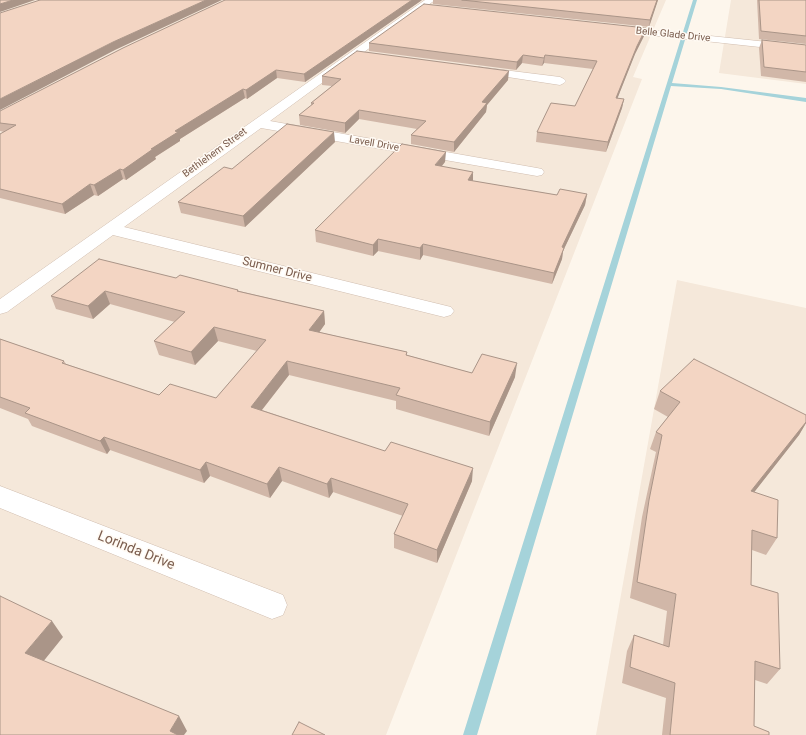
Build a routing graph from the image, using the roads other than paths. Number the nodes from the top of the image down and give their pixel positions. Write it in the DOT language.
graph roads {
  1 [pos="430,6"];
  2 [pos="602,27"];
  3 [pos="806,49"];
  4 [pos="355,54"];
  5 [pos="375,57"];
  6 [pos="467,69"];
  7 [pos="560,81"];
  8 [pos="257,123"];
  9 [pos="537,172"];
  10 [pos="110,229"];
  11 [pos="0,308"];
  12 [pos="444,311"];
  13 [pos="0,497"];
  14 [pos="272,605"];
  1 -- 4 [label="street, Bethlehem Street"];
  2 -- 3 [label="street, Belle Glade Drive"];
  4 -- 5 [label="street"];
  4 -- 8 [label="street, Bethlehem Street"];
  6 -- 7 [label="street"];
  8 -- 9 [label="street, Lavell Drive"];
  8 -- 10 [label="street, Bethlehem Street"];
  10 -- 11 [label="street, Bethlehem Street"];
  10 -- 12 [label="street, Sumner Drive"];
  13 -- 14 [label="street, Lorinda Drive"];
}
